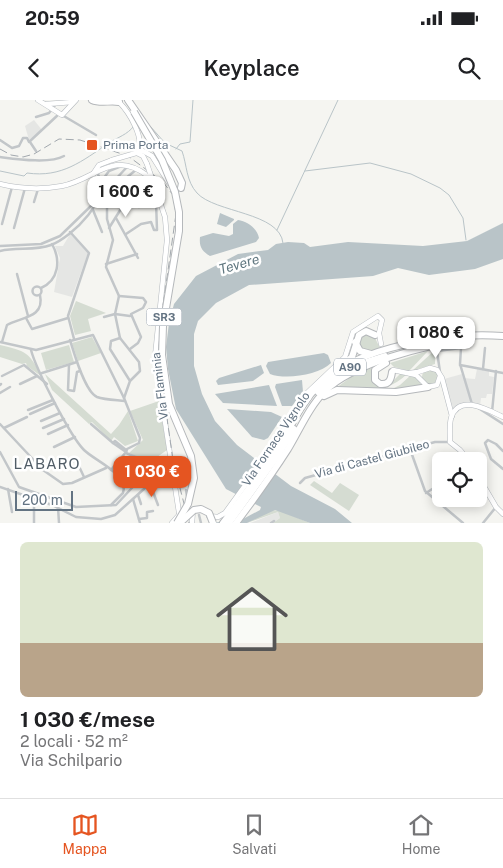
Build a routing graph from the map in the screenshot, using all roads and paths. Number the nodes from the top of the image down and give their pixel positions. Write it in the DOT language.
graph roads {
  1 [pos="38,100"];
  2 [pos="106,100"];
  3 [pos="124,100"];
  4 [pos="75,101"];
  5 [pos="95,101"];
  6 [pos="44,104"];
  7 [pos="56,104"];
  8 [pos="63,104"];
  9 [pos="53,110"];
  10 [pos="67,110"];
  11 [pos="133,112"];
  12 [pos="61,115"];
  13 [pos="36,117"];
  14 [pos="96,135"];
  15 [pos="152,135"];
  16 [pos="138,136"];
  17 [pos="0,140"];
  18 [pos="30,142"];
  19 [pos="144,151"];
  20 [pos="137,153"];
  21 [pos="64,156"];
  22 [pos="0,157"];
  23 [pos="38,158"];
  24 [pos="152,158"];
  25 [pos="103,163"];
  26 [pos="147,163"];
  27 [pos="127,165"];
  28 [pos="138,168"];
  29 [pos="106,169"];
  30 [pos="94,173"];
  31 [pos="148,174"];
  32 [pos="81,179"];
  33 [pos="125,179"];
  34 [pos="114,180"];
  35 [pos="100,183"];
  36 [pos="0,184"];
  37 [pos="94,184"];
  38 [pos="139,184"];
  39 [pos="12,187"];
  40 [pos="107,187"];
  41 [pos="25,188"];
  42 [pos="38,188"];
  43 [pos="181,188"];
  44 [pos="101,195"];
  45 [pos="143,195"];
  46 [pos="158,196"];
  47 [pos="134,198"];
  48 [pos="145,201"];
  49 [pos="34,202"];
  50 [pos="139,207"];
  51 [pos="93,210"];
  52 [pos="116,218"];
  53 [pos="2,224"];
  54 [pos="14,228"];
  55 [pos="109,228"];
  56 [pos="70,232"];
  57 [pos="102,232"];
  58 [pos="126,234"];
  59 [pos="52,244"];
  60 [pos="0,246"];
  61 [pos="0,251"];
  62 [pos="106,264"];
  63 [pos="17,274"];
  64 [pos="41,288"];
  65 [pos="40,295"];
  66 [pos="119,296"];
  67 [pos="115,314"];
  68 [pos="130,316"];
  69 [pos="27,317"];
  70 [pos="104,317"];
  71 [pos="68,318"];
  72 [pos="381,325"];
  73 [pos="0,330"];
  74 [pos="4,332"];
  75 [pos="376,332"];
  76 [pos="503,336"];
  77 [pos="120,338"];
  78 [pos="454,338"];
  79 [pos="72,340"];
  80 [pos="503,341"];
  81 [pos="1,342"];
  82 [pos="355,342"];
  83 [pos="381,344"];
  84 [pos="485,348"];
  85 [pos="130,349"];
  86 [pos="31,350"];
  87 [pos="380,351"];
  88 [pos="404,355"];
  89 [pos="438,361"];
  90 [pos="77,362"];
  91 [pos="389,364"];
  92 [pos="69,365"];
  93 [pos="460,365"];
  94 [pos="430,368"];
  95 [pos="483,369"];
  96 [pos="423,370"];
  97 [pos="81,371"];
  98 [pos="394,371"];
  99 [pos="496,371"];
  100 [pos="409,372"];
  101 [pos="42,373"];
  102 [pos="503,373"];
  103 [pos="440,374"];
  104 [pos="2,376"];
  105 [pos="37,376"];
  106 [pos="327,377"];
  107 [pos="130,381"];
  108 [pos="421,381"];
  109 [pos="20,384"];
  110 [pos="47,384"];
  111 [pos="436,386"];
  112 [pos="10,387"];
  113 [pos="428,388"];
  114 [pos="445,390"];
  115 [pos="0,393"];
  116 [pos="124,399"];
  117 [pos="54,401"];
  118 [pos="472,404"];
  119 [pos="313,405"];
  120 [pos="28,410"];
  121 [pos="492,412"];
  122 [pos="60,413"];
  123 [pos="453,415"];
  124 [pos="503,417"];
  125 [pos="64,419"];
  126 [pos="41,421"];
  127 [pos="0,424"];
  128 [pos="91,424"];
  129 [pos="503,424"];
  130 [pos="68,425"];
  131 [pos="4,428"];
  132 [pos="43,428"];
  133 [pos="48,434"];
  134 [pos="75,437"];
  135 [pos="450,442"];
  136 [pos="54,447"];
  137 [pos="280,448"];
  138 [pos="410,449"];
  139 [pos="126,451"];
  140 [pos="503,451"];
  141 [pos="0,452"];
  142 [pos="461,452"];
  143 [pos="170,460"];
  144 [pos="71,462"];
  145 [pos="106,468"];
  146 [pos="111,470"];
  147 [pos="503,470"];
  148 [pos="144,475"];
  149 [pos="84,478"];
  150 [pos="300,482"];
  151 [pos="161,485"];
  152 [pos="0,487"];
  153 [pos="145,487"];
  154 [pos="152,488"];
  155 [pos="8,489"];
  156 [pos="432,489"];
  157 [pos="186,490"];
  158 [pos="487,492"];
  159 [pos="426,493"];
  160 [pos="138,495"];
  161 [pos="34,499"];
  162 [pos="133,499"];
  163 [pos="141,504"];
  164 [pos="111,505"];
  165 [pos="158,505"];
  166 [pos="58,507"];
  167 [pos="496,507"];
  168 [pos="153,511"];
  169 [pos="12,512"];
  170 [pos="503,514"];
  171 [pos="198,515"];
  172 [pos="80,518"];
  173 [pos="274,520"];
  174 [pos="139,521"];
  175 [pos="179,521"];
  176 [pos="34,523"];
  177 [pos="59,523"];
  178 [pos="81,523"];
  179 [pos="172,523"];
  180 [pos="192,523"];
  181 [pos="213,523"];
  182 [pos="223,523"];
  183 [pos="230,523"];
  184 [pos="236,523"];
  185 [pos="271,523"];
  186 [pos="463,523"];
  187 [pos="483,523"];
  1 -- 6 [label="street"];
  2 -- 3 [label="highway"];
  2 -- 5 [label="highway"];
  3 -- 11 [label="highway, SR3"];
  4 -- 8 [label="street"];
  4 -- 10 [label="street"];
  6 -- 7 [label="street"];
  6 -- 9 [label="street"];
  7 -- 8 [label="street"];
  7 -- 9 [label="street"];
  8 -- 10 [label="street"];
  9 -- 12 [label="street"];
  9 -- 13 [label="street"];
  10 -- 12 [label="street"];
  11 -- 15 [label="highway, SR3, bridge"];
  11 -- 16 [label="street"];
  11 -- 175 [label="highway, SR3, bridge"];
  12 -- 14 [label="street"];
  12 -- 18 [label="street"];
  15 -- 43 [label="highway"];
  15 -- 175 [label="highway, SR3, bridge"];
  16 -- 19 [label="street"];
  16 -- 20 [label="street"];
  17 -- 18 [label="street"];
  18 -- 23 [label="street"];
  19 -- 20 [label="street"];
  19 -- 24 [label="street"];
  20 -- 25 [label="street, bridge"];
  20 -- 26 [label="street, Via Flaminia"];
  21 -- 23 [label="street"];
  22 -- 23 [label="street"];
  24 -- 26 [label="street"];
  24 -- 43 [label="street"];
  25 -- 29 [label="street"];
  25 -- 30 [label="street"];
  26 -- 31 [label="street, Via Flaminia, bridge"];
  27 -- 28 [label="street"];
  27 -- 29 [label="street"];
  27 -- 34 [label="street"];
  27 -- 35 [label="street"];
  28 -- 31 [label="street"];
  28 -- 33 [label="street"];
  29 -- 30 [label="street"];
  30 -- 32 [label="street"];
  30 -- 35 [label="street"];
  30 -- 37 [label="street"];
  31 -- 46 [label="street, Via Flaminia"];
  32 -- 37 [label="street"];
  32 -- 42 [label="street"];
  33 -- 34 [label="street"];
  33 -- 47 [label="street"];
  34 -- 40 [label="street"];
  35 -- 37 [label="street"];
  35 -- 51 [label="street"];
  36 -- 39 [label="street"];
  37 -- 60 [label="street"];
  38 -- 45 [label="street"];
  39 -- 41 [label="street"];
  39 -- 53 [label="street"];
  40 -- 44 [label="street"];
  40 -- 55 [label="street"];
  41 -- 42 [label="street"];
  41 -- 54 [label="street"];
  42 -- 49 [label="street"];
  45 -- 47 [label="street"];
  45 -- 48 [label="street"];
  46 -- 58 [label="street"];
  46 -- 143 [label="street, Via Flaminia"];
  47 -- 50 [label="street"];
  47 -- 52 [label="street"];
  51 -- 56 [label="street"];
  51 -- 57 [label="street"];
  52 -- 55 [label="street"];
  52 -- 58 [label="street"];
  55 -- 62 [label="street"];
  56 -- 59 [label="street"];
  56 -- 71 [label="street"];
  58 -- 62 [label="street"];
  59 -- 61 [label="street"];
  59 -- 64 [label="street"];
  62 -- 66 [label="street"];
  63 -- 69 [label="street"];
  64 -- 65 [label="street"];
  64 -- 65 [label="street"];
  65 -- 69 [label="street"];
  66 -- 67 [label="street"];
  66 -- 68 [label="street"];
  67 -- 68 [label="street"];
  67 -- 70 [label="street"];
  67 -- 77 [label="street"];
  68 -- 85 [label="street"];
  69 -- 71 [label="street"];
  69 -- 74 [label="street"];
  71 -- 79 [label="street"];
  72 -- 75 [label="street"];
  72 -- 83 [label="street"];
  72 -- 137 [label="street, Via Fornace Vignolo"];
  73 -- 74 [label="street"];
  74 -- 81 [label="street"];
  75 -- 82 [label="highway"];
  75 -- 83 [label="street"];
  76 -- 78 [label="highway, A90"];
  77 -- 85 [label="street"];
  77 -- 107 [label="street"];
  78 -- 87 [label="highway"];
  78 -- 137 [label="highway, A90"];
  79 -- 86 [label="street"];
  79 -- 90 [label="street"];
  79 -- 116 [label="street"];
  80 -- 88 [label="highway, A90"];
  81 -- 86 [label="street"];
  82 -- 87 [label="highway"];
  82 -- 106 [label="highway"];
  83 -- 87 [label="street"];
  84 -- 95 [label="street"];
  85 -- 107 [label="street"];
  86 -- 101 [label="street"];
  87 -- 106 [label="highway"];
  88 -- 98 [label="highway"];
  88 -- 119 [label="highway, A90"];
  89 -- 93 [label="street"];
  89 -- 94 [label="street"];
  89 -- 103 [label="street"];
  90 -- 92 [label="street"];
  90 -- 97 [label="street"];
  91 -- 98 [label="street"];
  92 -- 97 [label="street"];
  92 -- 101 [label="street"];
  93 -- 95 [label="street"];
  93 -- 118 [label="street"];
  94 -- 96 [label="street"];
  94 -- 103 [label="street"];
  95 -- 99 [label="street"];
  96 -- 100 [label="street"];
  96 -- 108 [label="street"];
  97 -- 116 [label="street"];
  98 -- 100 [label="street"];
  99 -- 102 [label="street"];
  99 -- 121 [label="street"];
  100 -- 108 [label="street"];
  101 -- 110 [label="street"];
  103 -- 111 [label="street"];
  103 -- 114 [label="street"];
  104 -- 105 [label="street"];
  105 -- 109 [label="street"];
  105 -- 110 [label="street"];
  106 -- 137 [label="highway"];
  107 -- 116 [label="street"];
  108 -- 113 [label="street"];
  110 -- 117 [label="street"];
  111 -- 113 [label="street"];
  111 -- 114 [label="street"];
  112 -- 115 [label="street"];
  113 -- 119 [label="highway"];
  114 -- 123 [label="street"];
  116 -- 139 [label="street"];
  117 -- 120 [label="street"];
  117 -- 122 [label="street"];
  117 -- 131 [label="street"];
  118 -- 121 [label="street"];
  118 -- 123 [label="street"];
  118 -- 129 [label="street"];
  119 -- 137 [label="highway, A90"];
  121 -- 124 [label="street"];
  122 -- 125 [label="street"];
  122 -- 126 [label="street"];
  123 -- 135 [label="street"];
  125 -- 130 [label="street"];
  125 -- 132 [label="street"];
  127 -- 131 [label="street"];
  128 -- 139 [label="street"];
  130 -- 133 [label="street"];
  130 -- 134 [label="street"];
  131 -- 149 [label="street"];
  134 -- 136 [label="street"];
  134 -- 145 [label="street"];
  135 -- 138 [label="street, Via di Castel Giubileo"];
  135 -- 142 [label="street"];
  137 -- 171 [label="street, Via Fornace Vignolo"];
  137 -- 182 [label="highway"];
  137 -- 183 [label="highway, A90"];
  137 -- 184 [label="highway, A90"];
  138 -- 150 [label="street, Via di Castel Giubileo"];
  138 -- 159 [label="street"];
  139 -- 143 [label="street"];
  139 -- 146 [label="street"];
  140 -- 147 [label="street"];
  141 -- 164 [label="street"];
  143 -- 148 [label="street"];
  143 -- 175 [label="street, Via Flaminia"];
  144 -- 149 [label="street"];
  145 -- 146 [label="street"];
  145 -- 149 [label="street"];
  146 -- 164 [label="street"];
  148 -- 153 [label="street"];
  148 -- 164 [label="street"];
  151 -- 154 [label="street"];
  152 -- 155 [label="street"];
  153 -- 154 [label="street"];
  153 -- 160 [label="street"];
  154 -- 165 [label="street"];
  155 -- 161 [label="street"];
  155 -- 169 [label="street"];
  156 -- 159 [label="street"];
  157 -- 171 [label="street"];
  158 -- 167 [label="street"];
  159 -- 186 [label="street"];
  160 -- 162 [label="street"];
  160 -- 163 [label="street"];
  161 -- 166 [label="street"];
  161 -- 176 [label="street"];
  162 -- 172 [label="street"];
  162 -- 174 [label="street"];
  166 -- 172 [label="street"];
  166 -- 177 [label="street"];
  167 -- 170 [label="street"];
  167 -- 187 [label="street"];
  168 -- 174 [label="street"];
  171 -- 180 [label="street"];
  172 -- 178 [label="street"];
  173 -- 185 [label="street"];
  175 -- 179 [label="street"];
  175 -- 181 [label="highway, bridge"];
}
